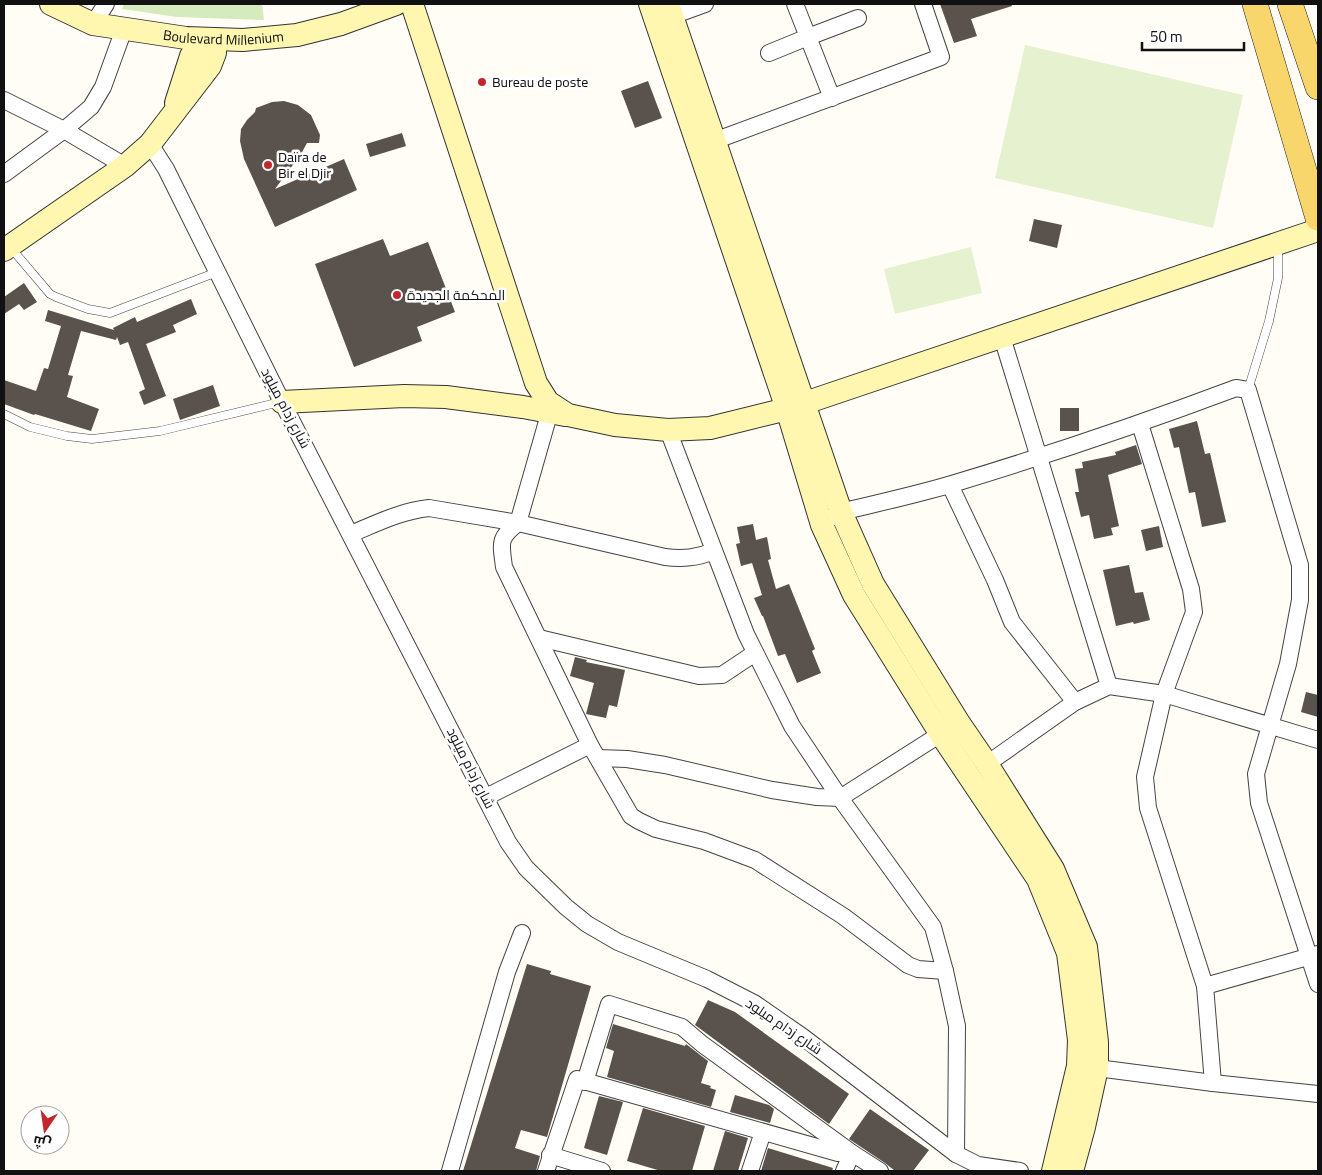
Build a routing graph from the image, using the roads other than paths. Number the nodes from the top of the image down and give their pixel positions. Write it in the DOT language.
graph roads {
  1 [pos="51,4"];
  2 [pos="106,4"];
  3 [pos="396,4"];
  4 [pos="412,4"];
  5 [pos="650,4"];
  6 [pos="705,4"];
  7 [pos="795,4"];
  8 [pos="924,4"];
  9 [pos="1255,4"];
  10 [pos="1290,4"];
  11 [pos="670,10"];
  12 [pos="858,18"];
  13 [pos="93,24"];
  14 [pos="134,30"];
  15 [pos="808,36"];
  16 [pos="210,40"];
  17 [pos="243,40"];
  18 [pos="769,54"];
  19 [pos="190,82"];
  20 [pos="1318,87"];
  21 [pos="832,98"];
  22 [pos="4,100"];
  23 [pos="64,130"];
  24 [pos="714,141"];
  25 [pos="150,144"];
  26 [pos="125,166"];
  27 [pos="4,174"];
  28 [pos="1318,218"];
  29 [pos="1318,230"];
  30 [pos="1278,243"];
  31 [pos="7,248"];
  32 [pos="217,272"];
  33 [pos="1002,338"];
  34 [pos="1248,390"];
  35 [pos="282,402"];
  36 [pos="795,406"];
  37 [pos="559,413"];
  38 [pos="4,414"];
  39 [pos="1140,424"];
  40 [pos="668,430"];
  41 [pos="1040,456"];
  42 [pos="950,484"];
  43 [pos="841,512"];
  44 [pos="518,523"];
  45 [pos="822,525"];
  46 [pos="351,534"];
  47 [pos="714,551"];
  48 [pos="539,638"];
  49 [pos="755,653"];
  50 [pos="1109,686"];
  51 [pos="1164,694"];
  52 [pos="1075,702"];
  53 [pos="1269,727"];
  54 [pos="949,728"];
  55 [pos="1318,740"];
  56 [pos="594,751"];
  57 [pos="987,764"];
  58 [pos="486,797"];
  59 [pos="840,798"];
  60 [pos="522,934"];
  61 [pos="1314,955"];
  62 [pos="946,971"];
  63 [pos="1318,984"];
  64 [pos="1205,986"];
  65 [pos="1097,1068"];
  66 [pos="586,1082"];
  67 [pos="1213,1083"];
  68 [pos="1318,1094"];
  69 [pos="763,1132"];
  70 [pos="852,1153"];
  71 [pos="956,1154"];
  72 [pos="548,1163"];
  73 [pos="450,1171"];
  74 [pos="602,1171"];
  75 [pos="750,1171"];
  76 [pos="844,1171"];
  77 [pos="880,1171"];
  78 [pos="1020,1171"];
  79 [pos="1052,1171"];
  80 [pos="1072,1171"];
  1 -- 13 [label="main road, Boulevard Millenium"];
  2 -- 13 [label="street"];
  3 -- 17 [label="main road, Boulevard Millenium"];
  4 -- 37 [label="main road"];
  5 -- 36 [label="main road"];
  6 -- 11 [label="street"];
  7 -- 15 [label="street"];
  8 -- 21 [label="street"];
  9 -- 28 [label="main road"];
  10 -- 20 [label="main road"];
  11 -- 24 [label="main road"];
  12 -- 15 [label="street"];
  13 -- 14 [label="main road, Boulevard Millenium"];
  14 -- 16 [label="main road, Boulevard Millenium"];
  14 -- 19 [label="main road"];
  14 -- 23 [label="street"];
  15 -- 18 [label="street"];
  15 -- 21 [label="street"];
  16 -- 17 [label="main road, Boulevard Millenium"];
  16 -- 19 [label="main road"];
  17 -- 19 [label="main road"];
  19 -- 25 [label="main road"];
  21 -- 24 [label="street"];
  22 -- 23 [label="street"];
  23 -- 26 [label="street"];
  23 -- 27 [label="street"];
  24 -- 36 [label="main road"];
  25 -- 26 [label="main road"];
  25 -- 32 [label="street, شارع زدام ميلود"];
  26 -- 31 [label="main road"];
  29 -- 30 [label="main road"];
  30 -- 33 [label="main road"];
  30 -- 34 [label="lane"];
  31 -- 32 [label="lane"];
  32 -- 35 [label="street, شارع زدام ميلود"];
  33 -- 36 [label="main road"];
  33 -- 41 [label="street"];
  34 -- 39 [label="street"];
  34 -- 53 [label="street"];
  35 -- 37 [label="main road"];
  35 -- 38 [label="lane"];
  35 -- 46 [label="street, شارع زدام ميلود"];
  36 -- 40 [label="main road"];
  36 -- 43 [label="main road"];
  36 -- 45 [label="main road"];
  37 -- 40 [label="main road"];
  37 -- 44 [label="street"];
  39 -- 41 [label="street"];
  39 -- 51 [label="street"];
  40 -- 47 [label="street"];
  41 -- 42 [label="street"];
  41 -- 50 [label="street"];
  42 -- 43 [label="street"];
  42 -- 52 [label="street"];
  43 -- 45 [label="street"];
  43 -- 54 [label="main road"];
  44 -- 46 [label="street"];
  44 -- 47 [label="street"];
  44 -- 48 [label="street"];
  45 -- 54 [label="main road"];
  46 -- 58 [label="street, شارع زدام ميلود"];
  47 -- 49 [label="street"];
  48 -- 49 [label="street"];
  48 -- 56 [label="street"];
  49 -- 59 [label="street"];
  50 -- 51 [label="street"];
  50 -- 52 [label="street"];
  51 -- 53 [label="street"];
  51 -- 64 [label="street"];
  52 -- 57 [label="street"];
  53 -- 55 [label="street"];
  53 -- 61 [label="street"];
  54 -- 57 [label="main road"];
  54 -- 59 [label="street"];
  54 -- 79 [label="main road"];
  56 -- 58 [label="street"];
  56 -- 59 [label="street"];
  56 -- 62 [label="street"];
  57 -- 65 [label="main road"];
  58 -- 71 [label="street, شارع زدام ميلود"];
  59 -- 62 [label="street"];
  60 -- 73 [label="street"];
  61 -- 63 [label="street"];
  61 -- 64 [label="street"];
  62 -- 71 [label="street"];
  64 -- 67 [label="street"];
  65 -- 67 [label="street"];
  65 -- 80 [label="main road"];
  66 -- 69 [label="street"];
  66 -- 70 [label="street"];
  66 -- 72 [label="street"];
  67 -- 68 [label="street"];
  69 -- 70 [label="street"];
  69 -- 75 [label="street"];
  70 -- 76 [label="street"];
  70 -- 77 [label="street"];
  71 -- 78 [label="street, شارع زدام ميلود"];
  72 -- 74 [label="street"];
}
